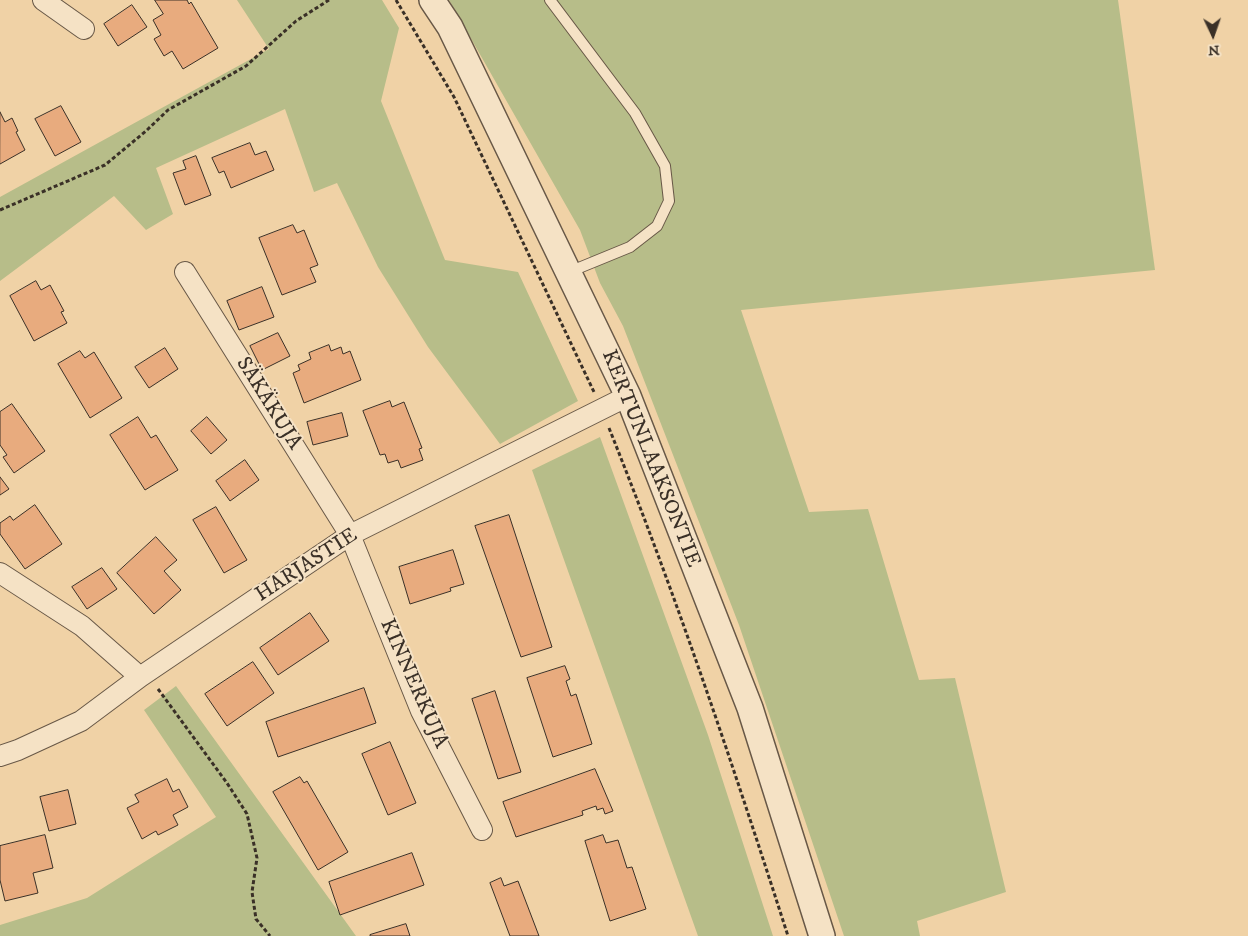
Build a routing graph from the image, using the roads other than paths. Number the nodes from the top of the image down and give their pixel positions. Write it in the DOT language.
graph roads {
  1 [pos="43,0"];
  2 [pos="550,0"];
  3 [pos="438,2"];
  4 [pos="84,29"];
  5 [pos="185,272"];
  6 [pos="568,273"];
  7 [pos="628,396"];
  8 [pos="350,535"];
  9 [pos="0,573"];
  10 [pos="143,675"];
  11 [pos="0,756"];
  12 [pos="482,830"];
  13 [pos="822,936"];
  1 -- 4 [label="street"];
  2 -- 6 [label="lane"];
  3 -- 6 [label="street, KERTUNLAAKSONTIE"];
  5 -- 8 [label="street, SÄKÄKUJA"];
  6 -- 7 [label="street, KERTUNLAAKSONTIE"];
  7 -- 8 [label="street, HARJASTIE"];
  7 -- 13 [label="street, KERTUNLAAKSONTIE"];
  8 -- 10 [label="street, HARJASTIE"];
  8 -- 12 [label="street, KINNERKUJA"];
  9 -- 10 [label="street"];
  10 -- 11 [label="street, HARJASTIE"];
}
